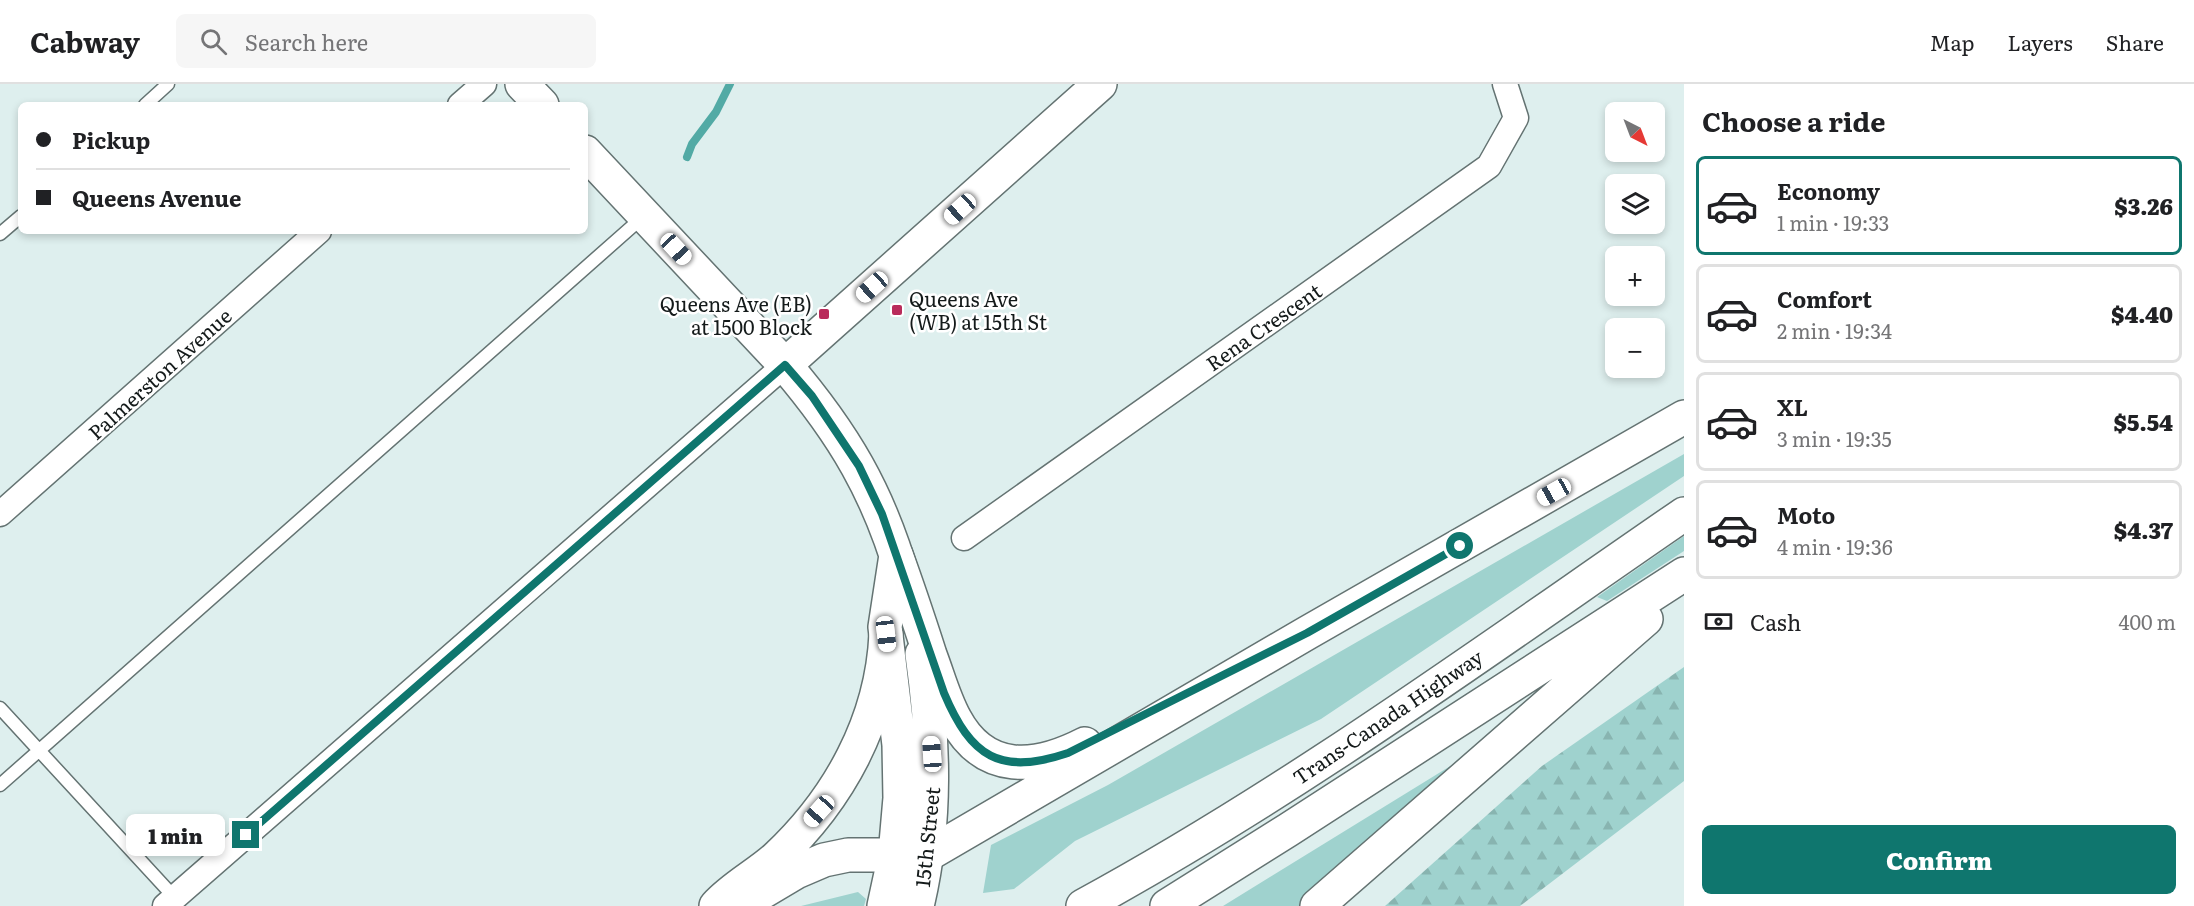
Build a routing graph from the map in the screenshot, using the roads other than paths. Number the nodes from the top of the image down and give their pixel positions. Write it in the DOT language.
graph roads {
  1 [pos="168,84"];
  2 [pos="484,84"];
  3 [pos="522,84"];
  4 [pos="1100,84"];
  5 [pos="1505,84"];
  6 [pos="148,102"];
  7 [pos="463,102"];
  8 [pos="539,102"];
  9 [pos="588,155"];
  10 [pos="644,216"];
  11 [pos="18,219"];
  12 [pos="0,234"];
  13 [pos="316,234"];
  14 [pos="785,365"];
  15 [pos="1684,417"];
  16 [pos="0,514"];
  17 [pos="1684,514"];
  18 [pos="964,538"];
  19 [pos="896,555"];
  20 [pos="1684,574"];
  21 [pos="1684,590"];
  22 [pos="1307,633"];
  23 [pos="886,634"];
  24 [pos="0,708"];
  25 [pos="38,750"];
  26 [pos="0,785"];
  27 [pos="911,855"];
  28 [pos="170,902"];
  29 [pos="716,906"];
  30 [pos="739,906"];
  31 [pos="884,906"];
  32 [pos="917,906"];
  33 [pos="1083,906"];
  34 [pos="1167,906"];
  35 [pos="1317,906"];
  1 -- 6 [label="lane"];
  2 -- 7 [label="street"];
  3 -- 8 [label="main road"];
  4 -- 14 [label="main road"];
  5 -- 18 [label="street, Rena Crescent"];
  9 -- 10 [label="main road, 15th Street"];
  10 -- 14 [label="main road, 15th Street"];
  10 -- 25 [label="lane"];
  11 -- 12 [label="lane"];
  13 -- 16 [label="street, Palmerston Avenue"];
  14 -- 19 [label="main road, 15th Street"];
  14 -- 28 [label="street"];
  15 -- 22 [label="main road"];
  17 -- 33 [label="main road, Trans-Canada Highway"];
  19 -- 22 [label="main road"];
  19 -- 23 [label="main road, 15th Street"];
  19 -- 27 [label="main road, 15th Street"];
  20 -- 34 [label="main road, Trans-Canada Highway"];
  21 -- 35 [label="main road"];
  22 -- 27 [label="main road"];
  23 -- 27 [label="main road, 15th Street"];
  23 -- 29 [label="main road"];
  24 -- 25 [label="lane"];
  25 -- 26 [label="lane"];
  25 -- 28 [label="lane"];
  27 -- 30 [label="main road"];
  27 -- 31 [label="main road, 15th Street"];
  27 -- 32 [label="main road, 15th Street"];
}
